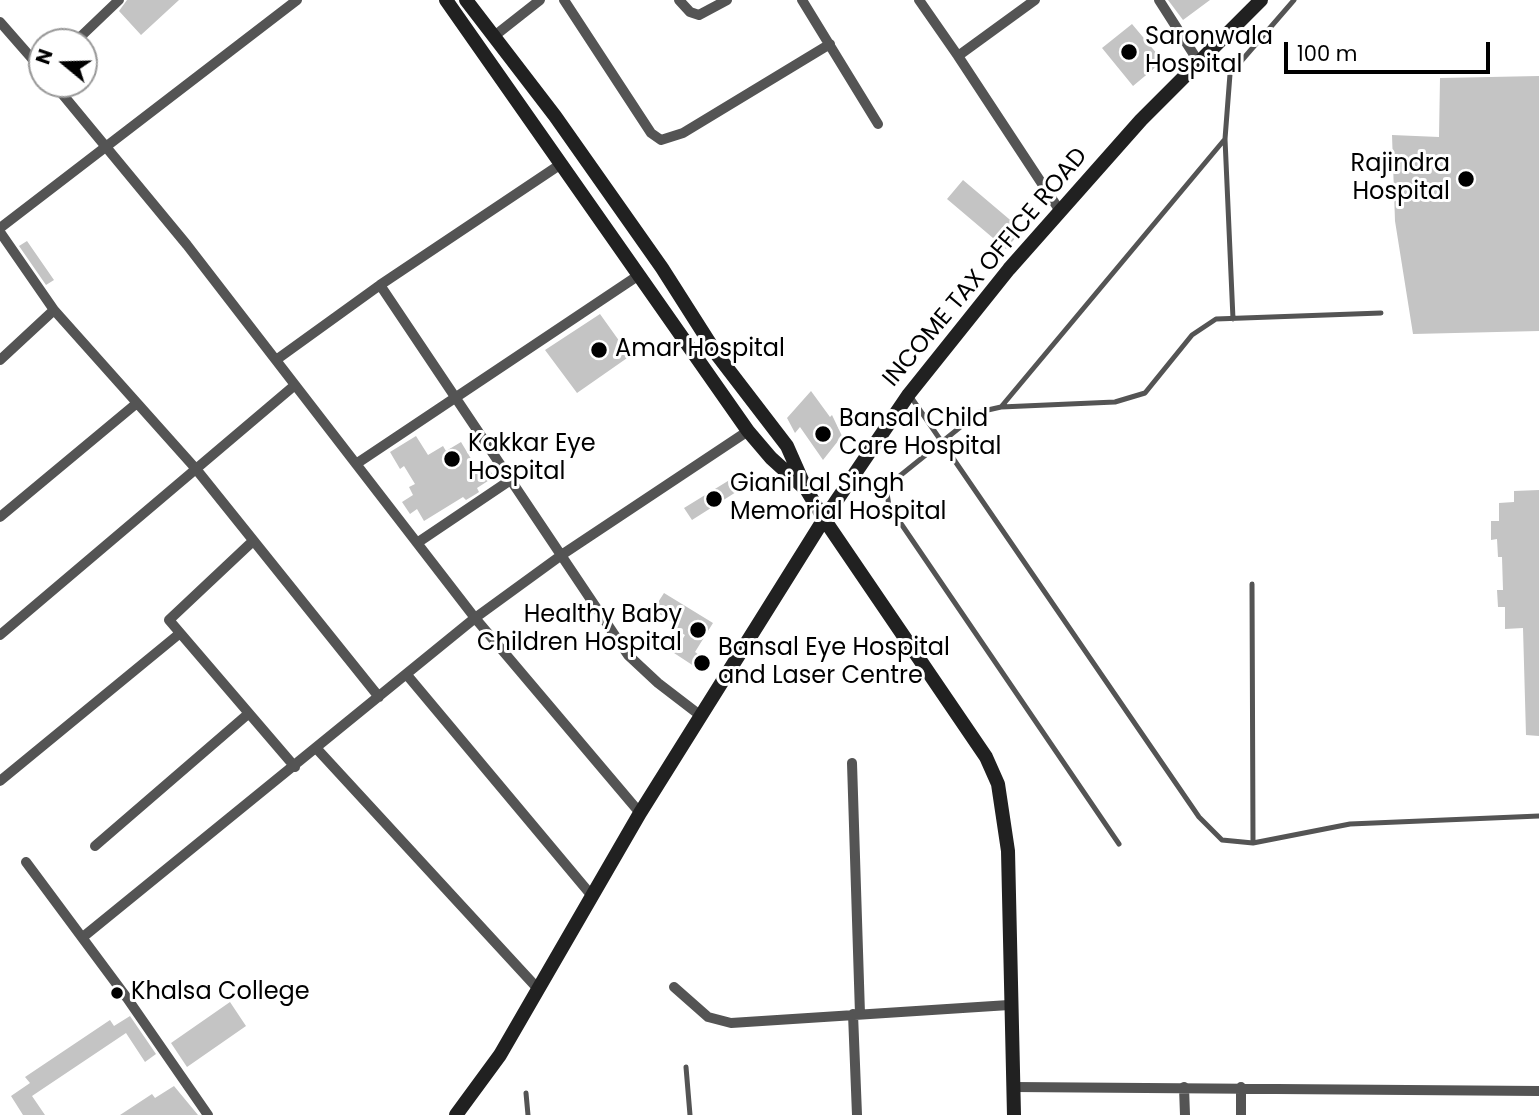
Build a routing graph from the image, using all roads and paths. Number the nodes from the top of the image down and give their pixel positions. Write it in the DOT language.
graph roads {
  1 [pos="119,0"];
  2 [pos="298,0"];
  3 [pos="446,0"];
  4 [pos="467,0"];
  5 [pos="540,0"];
  6 [pos="564,0"];
  7 [pos="679,0"];
  8 [pos="727,0"];
  9 [pos="802,0"];
  10 [pos="919,0"];
  11 [pos="1035,0"];
  12 [pos="1159,0"];
  13 [pos="1261,0"];
  14 [pos="1294,0"];
  15 [pos="0,22"];
  16 [pos="90,28"];
  17 [pos="493,37"];
  18 [pos="830,44"];
  19 [pos="28,54"];
  20 [pos="958,56"];
  21 [pos="1198,61"];
  22 [pos="66,98"];
  23 [pos="878,124"];
  24 [pos="1225,139"];
  25 [pos="106,146"];
  26 [pos="561,164"];
  27 [pos="1060,211"];
  28 [pos="0,230"];
  29 [pos="639,275"];
  30 [pos="380,285"];
  31 [pos="54,310"];
  32 [pos="1381,313"];
  33 [pos="1233,319"];
  34 [pos="0,360"];
  35 [pos="276,360"];
  36 [pos="295,385"];
  37 [pos="909,394"];
  38 [pos="457,397"];
  39 [pos="137,404"];
  40 [pos="1001,407"];
  41 [pos="748,431"];
  42 [pos="942,441"];
  43 [pos="356,464"];
  44 [pos="196,469"];
  45 [pos="512,479"];
  46 [pos="806,489"];
  47 [pos="0,517"];
  48 [pos="824,519"];
  49 [pos="253,541"];
  50 [pos="417,543"];
  51 [pos="563,554"];
  52 [pos="1252,584"];
  53 [pos="475,618"];
  54 [pos="2,628"];
  55 [pos="179,634"];
  56 [pos="407,675"];
  57 [pos="379,697"];
  58 [pos="248,714"];
  59 [pos="701,716"];
  60 [pos="317,749"];
  61 [pos="852,763"];
  62 [pos="295,767"];
  63 [pos="0,781"];
  64 [pos="640,813"];
  65 [pos="1539,816"];
  66 [pos="1119,844"];
  67 [pos="1253,844"];
  68 [pos="95,846"];
  69 [pos="26,862"];
  70 [pos="592,896"];
  71 [pos="83,937"];
  72 [pos="674,987"];
  73 [pos="539,990"];
  74 [pos="1009,1005"];
  75 [pos="857,1014"];
  76 [pos="686,1067"];
  77 [pos="1014,1087"];
  78 [pos="1184,1087"];
  79 [pos="1241,1087"];
  80 [pos="1539,1091"];
  81 [pos="526,1093"];
  82 [pos="208,1115"];
  83 [pos="456,1115"];
  84 [pos="528,1115"];
  85 [pos="690,1115"];
  86 [pos="857,1115"];
  87 [pos="1014,1115"];
  88 [pos="1185,1115"];
  89 [pos="1241,1115"];
  1 -- 16 [label="street"];
  2 -- 25 [label="street"];
  3 -- 26 [label="main road"];
  4 -- 17 [label="main road"];
  5 -- 17 [label="street"];
  6 -- 18 [label="street"];
  7 -- 8 [label="street"];
  9 -- 18 [label="street"];
  10 -- 20 [label="street"];
  11 -- 20 [label="street"];
  12 -- 21 [label="street"];
  13 -- 21 [label="main road, INCOME TAX OFFICE ROAD"];
  14 -- 24 [label="lane"];
  15 -- 19 [label="street"];
  17 -- 46 [label="main road"];
  18 -- 23 [label="street"];
  20 -- 27 [label="street"];
  21 -- 27 [label="main road, INCOME TAX OFFICE ROAD"];
  22 -- 25 [label="street"];
  24 -- 33 [label="lane"];
  24 -- 40 [label="lane"];
  25 -- 28 [label="street"];
  25 -- 35 [label="street"];
  26 -- 29 [label="main road"];
  26 -- 30 [label="street"];
  27 -- 37 [label="main road, INCOME TAX OFFICE ROAD"];
  28 -- 31 [label="street"];
  29 -- 38 [label="street"];
  29 -- 41 [label="main road"];
  30 -- 35 [label="street"];
  30 -- 38 [label="street"];
  31 -- 34 [label="street"];
  31 -- 39 [label="street"];
  32 -- 33 [label="lane"];
  33 -- 40 [label="lane"];
  35 -- 36 [label="street"];
  36 -- 43 [label="street"];
  36 -- 44 [label="street"];
  37 -- 42 [label="lane"];
  37 -- 48 [label="main road, INCOME TAX OFFICE ROAD"];
  38 -- 43 [label="street"];
  38 -- 45 [label="street"];
  39 -- 44 [label="street"];
  39 -- 47 [label="street"];
  40 -- 42 [label="lane"];
  41 -- 46 [label="main road"];
  41 -- 51 [label="street"];
  42 -- 66 [label="lane"];
  42 -- 67 [label="lane"];
  43 -- 50 [label="street"];
  44 -- 49 [label="street"];
  44 -- 54 [label="street"];
  45 -- 50 [label="street"];
  45 -- 51 [label="street"];
  46 -- 48 [label="main road"];
  48 -- 59 [label="main road, INCOME TAX OFFICE ROAD"];
  48 -- 74 [label="main road"];
  49 -- 55 [label="street"];
  49 -- 57 [label="street"];
  50 -- 53 [label="street"];
  51 -- 53 [label="street"];
  51 -- 59 [label="street"];
  52 -- 67 [label="lane"];
  53 -- 56 [label="street"];
  53 -- 64 [label="street"];
  55 -- 58 [label="street"];
  55 -- 63 [label="street"];
  56 -- 57 [label="street"];
  56 -- 70 [label="street"];
  57 -- 60 [label="street"];
  58 -- 62 [label="street"];
  58 -- 68 [label="street"];
  59 -- 64 [label="main road, INCOME TAX OFFICE ROAD"];
  60 -- 62 [label="street"];
  60 -- 73 [label="street"];
  61 -- 75 [label="street"];
  62 -- 71 [label="street"];
  64 -- 70 [label="main road, INCOME TAX OFFICE ROAD"];
  65 -- 67 [label="lane"];
  69 -- 71 [label="street"];
  70 -- 73 [label="main road, INCOME TAX OFFICE ROAD"];
  71 -- 82 [label="street"];
  72 -- 75 [label="street"];
  73 -- 83 [label="main road, INCOME TAX OFFICE ROAD"];
  74 -- 75 [label="street"];
  74 -- 77 [label="main road"];
  75 -- 86 [label="street"];
  76 -- 85 [label="lane"];
  77 -- 78 [label="street"];
  77 -- 87 [label="main road"];
  78 -- 79 [label="street"];
  78 -- 88 [label="street"];
  79 -- 80 [label="street"];
  79 -- 89 [label="street"];
  81 -- 84 [label="lane"];
}
